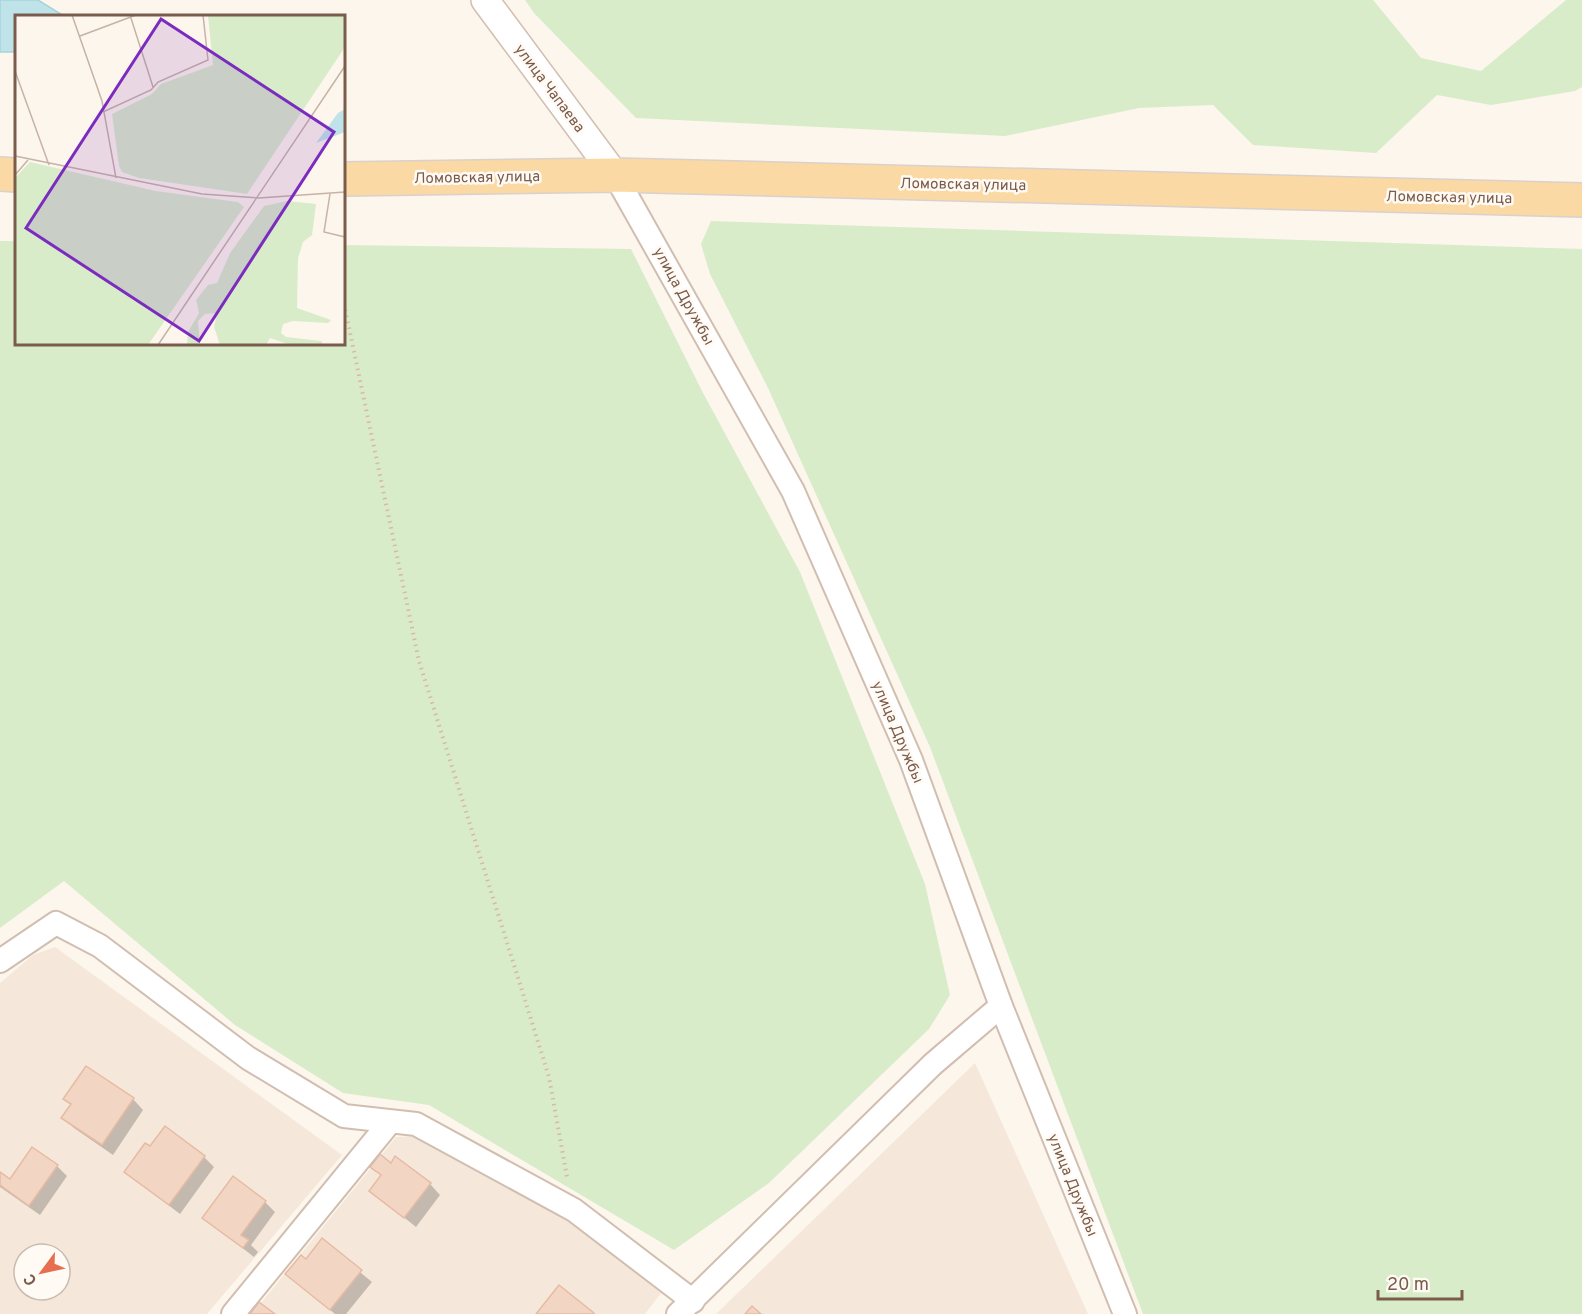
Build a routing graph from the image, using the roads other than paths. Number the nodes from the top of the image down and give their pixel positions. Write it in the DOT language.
graph roads {
  1 [pos="485,0"];
  2 [pos="0,174"];
  3 [pos="15,175"];
  4 [pos="615,175"];
  5 [pos="345,179"];
  6 [pos="1582,200"];
  7 [pos="0,961"];
  8 [pos="1001,1006"];
  9 [pos="390,1122"];
  10 [pos="685,1308"];
  11 [pos="233,1314"];
  12 [pos="1125,1314"];
  1 -- 4 [label="street, улица Чапаева"];
  2 -- 3 [label="main road"];
  4 -- 5 [label="main road, Ломовская улица"];
  4 -- 6 [label="main road, Ломовская улица"];
  4 -- 8 [label="street, улица Дружбы"];
  7 -- 9 [label="street"];
  8 -- 10 [label="street"];
  8 -- 12 [label="street, улица Дружбы"];
  9 -- 10 [label="street"];
  9 -- 11 [label="street"];
}
